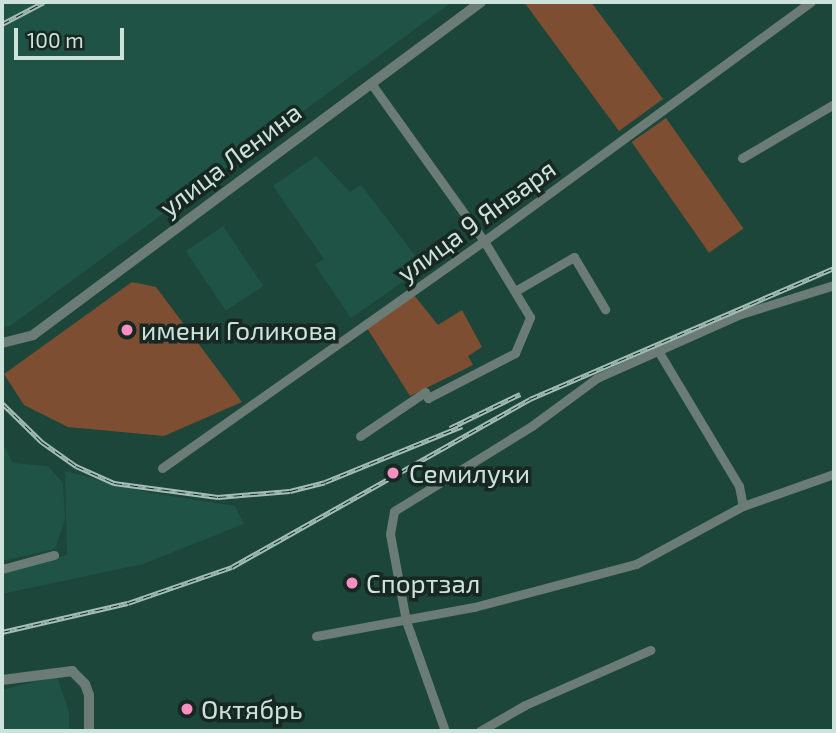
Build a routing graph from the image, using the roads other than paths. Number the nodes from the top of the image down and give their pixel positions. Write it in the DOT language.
graph roads {
  1 [pos="481,2"];
  2 [pos="811,2"];
  3 [pos="371,83"];
  4 [pos="834,103"];
  5 [pos="742,158"];
  6 [pos="484,241"];
  7 [pos="834,285"];
  8 [pos="517,290"];
  9 [pos="605,309"];
  10 [pos="2,343"];
  11 [pos="657,349"];
  12 [pos="359,436"];
  13 [pos="162,468"];
  14 [pos="834,474"];
  15 [pos="743,506"];
  16 [pos="54,555"];
  17 [pos="2,569"];
  18 [pos="406,621"];
  19 [pos="316,636"];
  20 [pos="650,650"];
  21 [pos="2,680"];
  22 [pos="89,731"];
  23 [pos="445,731"];
  24 [pos="480,731"];
  1 -- 3 [label="street, улица Ленина"];
  2 -- 6 [label="street, улица 9 Января"];
  3 -- 6 [label="street"];
  3 -- 10 [label="street, улица Ленина"];
  4 -- 5 [label="street"];
  6 -- 8 [label="street"];
  6 -- 13 [label="street, улица 9 Января"];
  7 -- 11 [label="street"];
  8 -- 9 [label="street"];
  8 -- 12 [label="street"];
  11 -- 15 [label="street"];
  11 -- 18 [label="street"];
  14 -- 15 [label="street"];
  15 -- 18 [label="street"];
  16 -- 17 [label="street"];
  18 -- 19 [label="street"];
  18 -- 23 [label="street"];
  20 -- 24 [label="street"];
  21 -- 22 [label="street"];
}
